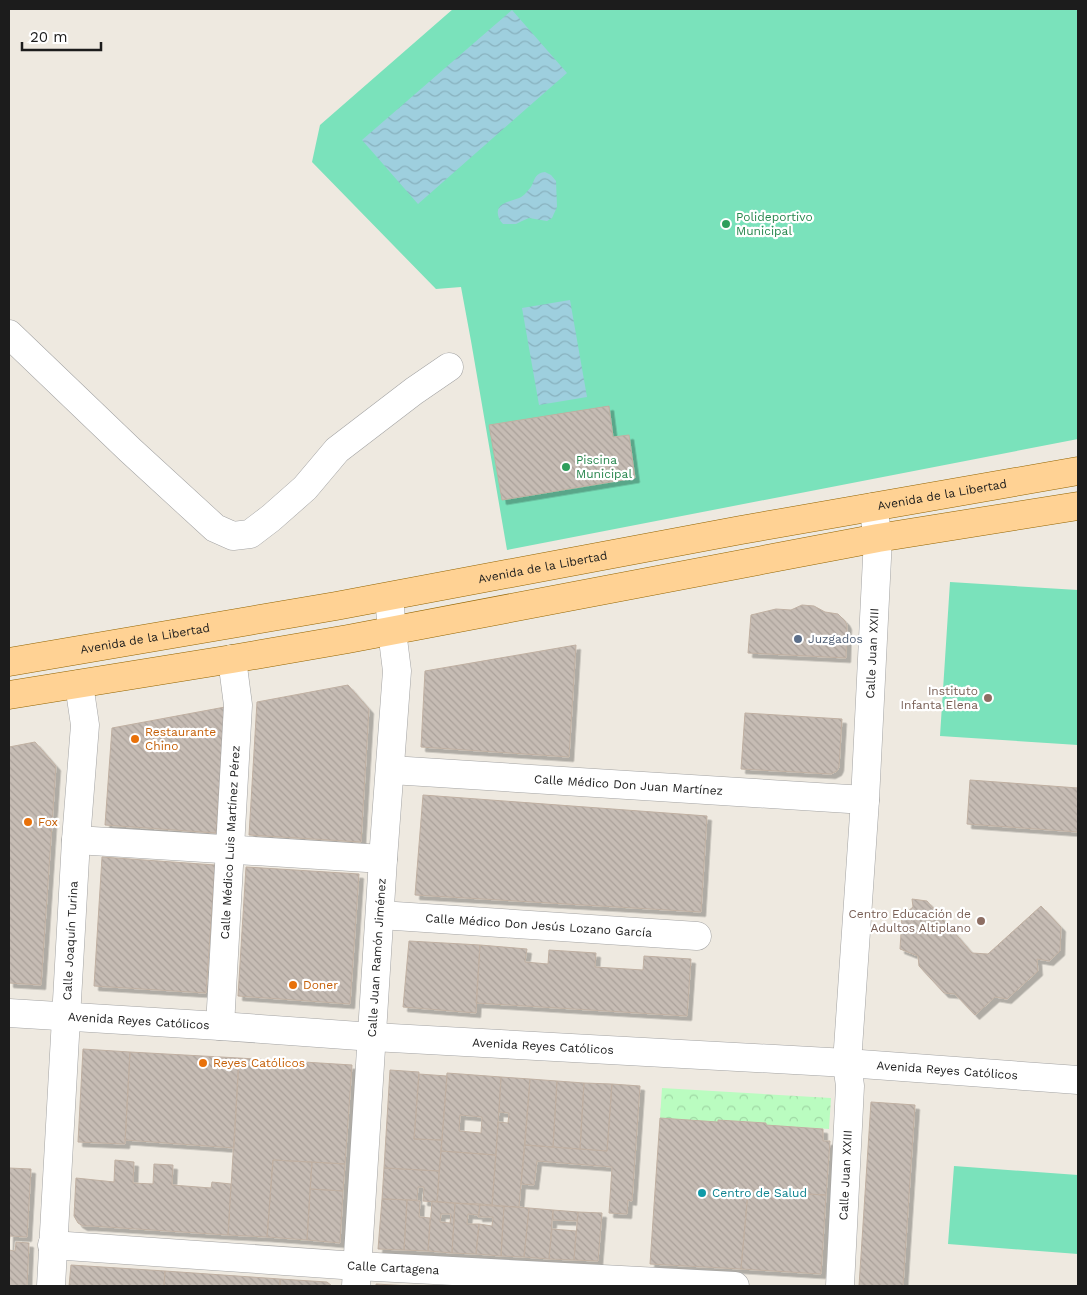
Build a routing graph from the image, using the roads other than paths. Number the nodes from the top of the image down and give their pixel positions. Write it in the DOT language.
graph roads {
  1 [pos="9,334"];
  2 [pos="449,367"];
  3 [pos="1078,471"];
  4 [pos="1078,506"];
  5 [pos="873,508"];
  6 [pos="878,538"];
  7 [pos="389,596"];
  8 [pos="392,631"];
  9 [pos="232,659"];
  10 [pos="9,662"];
  11 [pos="79,684"];
  12 [pos="9,695"];
  13 [pos="391,770"];
  14 [pos="865,800"];
  15 [pos="76,840"];
  16 [pos="230,850"];
  17 [pos="383,858"];
  18 [pos="380,915"];
  19 [pos="697,936"];
  20 [pos="9,1013"];
  21 [pos="66,1017"];
  22 [pos="220,1026"];
  23 [pos="372,1037"];
  24 [pos="847,1063"];
  25 [pos="1078,1080"];
  26 [pos="52,1245"];
  27 [pos="357,1276"];
  28 [pos="51,1286"];
  29 [pos="735,1286"];
  30 [pos="840,1286"];
  1 -- 2 [label="street"];
  3 -- 5 [label="main road, Avenida de la Libertad"];
  4 -- 6 [label="main road"];
  5 -- 6 [label="street, Calle Juan XXIII"];
  5 -- 7 [label="main road, Avenida de la Libertad"];
  6 -- 8 [label="main road"];
  6 -- 14 [label="street, Calle Juan XXIII"];
  7 -- 8 [label="street, Calle Juan Ramón Jiménez"];
  7 -- 10 [label="main road, Avenida de la Libertad"];
  8 -- 9 [label="main road"];
  8 -- 13 [label="street, Calle Juan Ramón Jiménez"];
  9 -- 11 [label="main road"];
  9 -- 16 [label="street, Calle Médico Luis Martínez Pérez"];
  11 -- 12 [label="main road"];
  11 -- 15 [label="street, Calle Joaquín Turina"];
  13 -- 14 [label="street, Calle Médico Don Juan Martínez"];
  13 -- 17 [label="street, Calle Juan Ramón Jiménez"];
  14 -- 24 [label="street, Calle Juan XXIII"];
  15 -- 16 [label="street"];
  15 -- 21 [label="street, Calle Joaquín Turina"];
  16 -- 17 [label="street"];
  16 -- 22 [label="street, Calle Médico Luis Martínez Pérez"];
  17 -- 18 [label="street, Calle Juan Ramón Jiménez"];
  18 -- 19 [label="street, Calle Médico Don Jesús Lozano García"];
  18 -- 23 [label="street, Calle Juan Ramón Jiménez"];
  20 -- 21 [label="street, Avenida Reyes Católicos"];
  21 -- 22 [label="street, Avenida Reyes Católicos"];
  21 -- 26 [label="street, Calle Joaquín Turina"];
  22 -- 23 [label="street, Avenida Reyes Católicos"];
  23 -- 24 [label="street, Avenida Reyes Católicos"];
  23 -- 27 [label="street, Calle Juan Ramón Jiménez"];
  24 -- 25 [label="street, Avenida Reyes Católicos"];
  24 -- 30 [label="street, Calle Juan XXIII"];
  26 -- 27 [label="street, Calle Cartagena"];
  26 -- 28 [label="street, Calle Joaquín Turina"];
  27 -- 29 [label="street, Calle Cartagena"];
}
